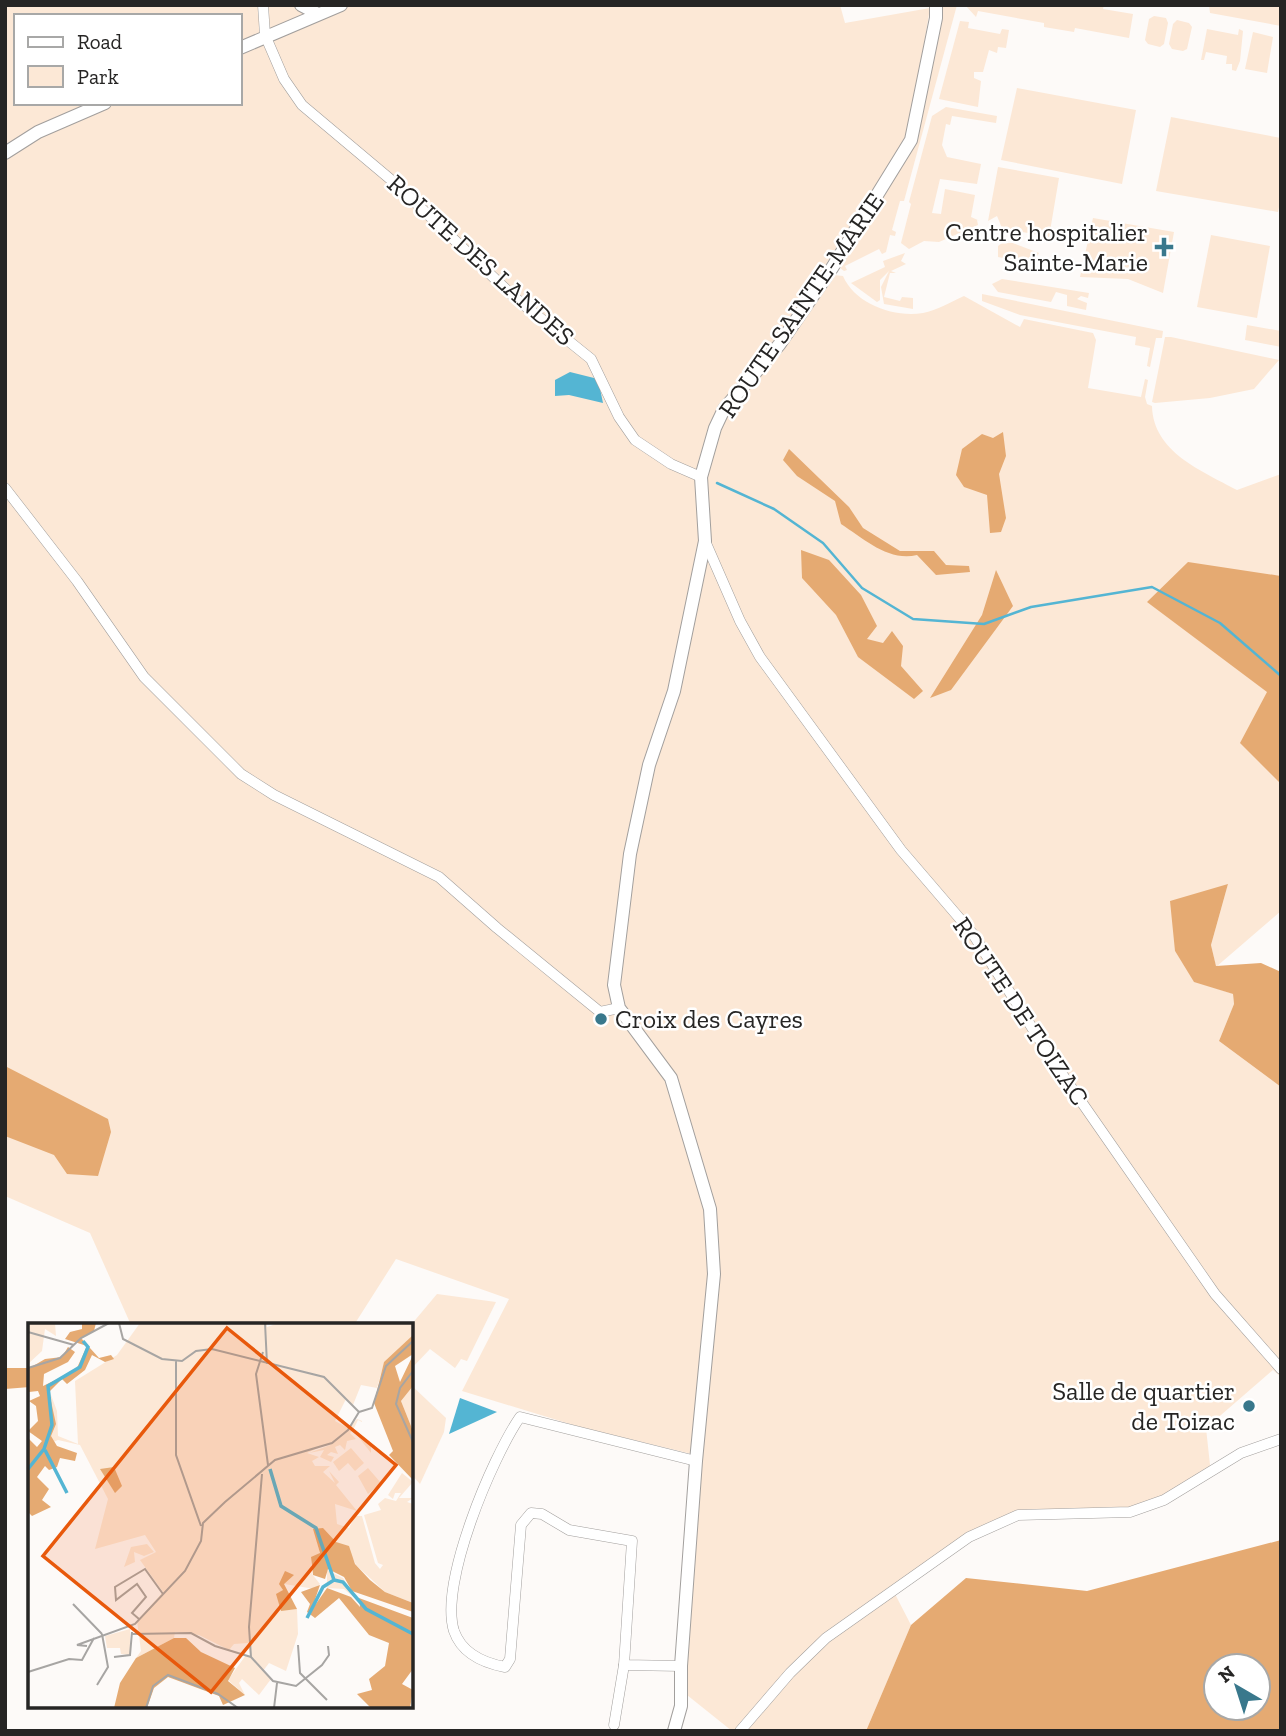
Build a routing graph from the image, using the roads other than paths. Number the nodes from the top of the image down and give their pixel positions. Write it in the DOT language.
graph roads {
  1 [pos="263,5"];
  2 [pos="300,5"];
  3 [pos="341,5"];
  4 [pos="936,5"];
  5 [pos="318,14"];
  6 [pos="265,35"];
  7 [pos="242,47"];
  8 [pos="100,105"];
  9 [pos="5,153"];
  10 [pos="701,477"];
  11 [pos="5,488"];
  12 [pos="705,541"];
  13 [pos="619,1008"];
  14 [pos="1281,1369"];
  15 [pos="1281,1439"];
  16 [pos="696,1461"];
  17 [pos="624,1665"];
  18 [pos="681,1666"];
  19 [pos="614,1725"];
  20 [pos="674,1731"];
  21 [pos="740,1731"];
  1 -- 6 [label="street, ROUTE DES LANDES"];
  2 -- 5 [label="street"];
  3 -- 5 [label="street"];
  4 -- 10 [label="street, ROUTE SAINTE-MARIE"];
  5 -- 6 [label="street"];
  6 -- 7 [label="street"];
  6 -- 10 [label="street, ROUTE DES LANDES"];
  8 -- 9 [label="street"];
  10 -- 12 [label="street, ROUTE SAINTE-MARIE"];
  11 -- 13 [label="street"];
  12 -- 13 [label="street, ROUTE SAINTE-MARIE"];
  12 -- 14 [label="street, ROUTE DE TOIZAC"];
  13 -- 16 [label="street"];
  15 -- 21 [label="street"];
  16 -- 17 [label="street"];
  16 -- 18 [label="street"];
  17 -- 18 [label="street"];
  17 -- 19 [label="street"];
  18 -- 20 [label="street"];
}
